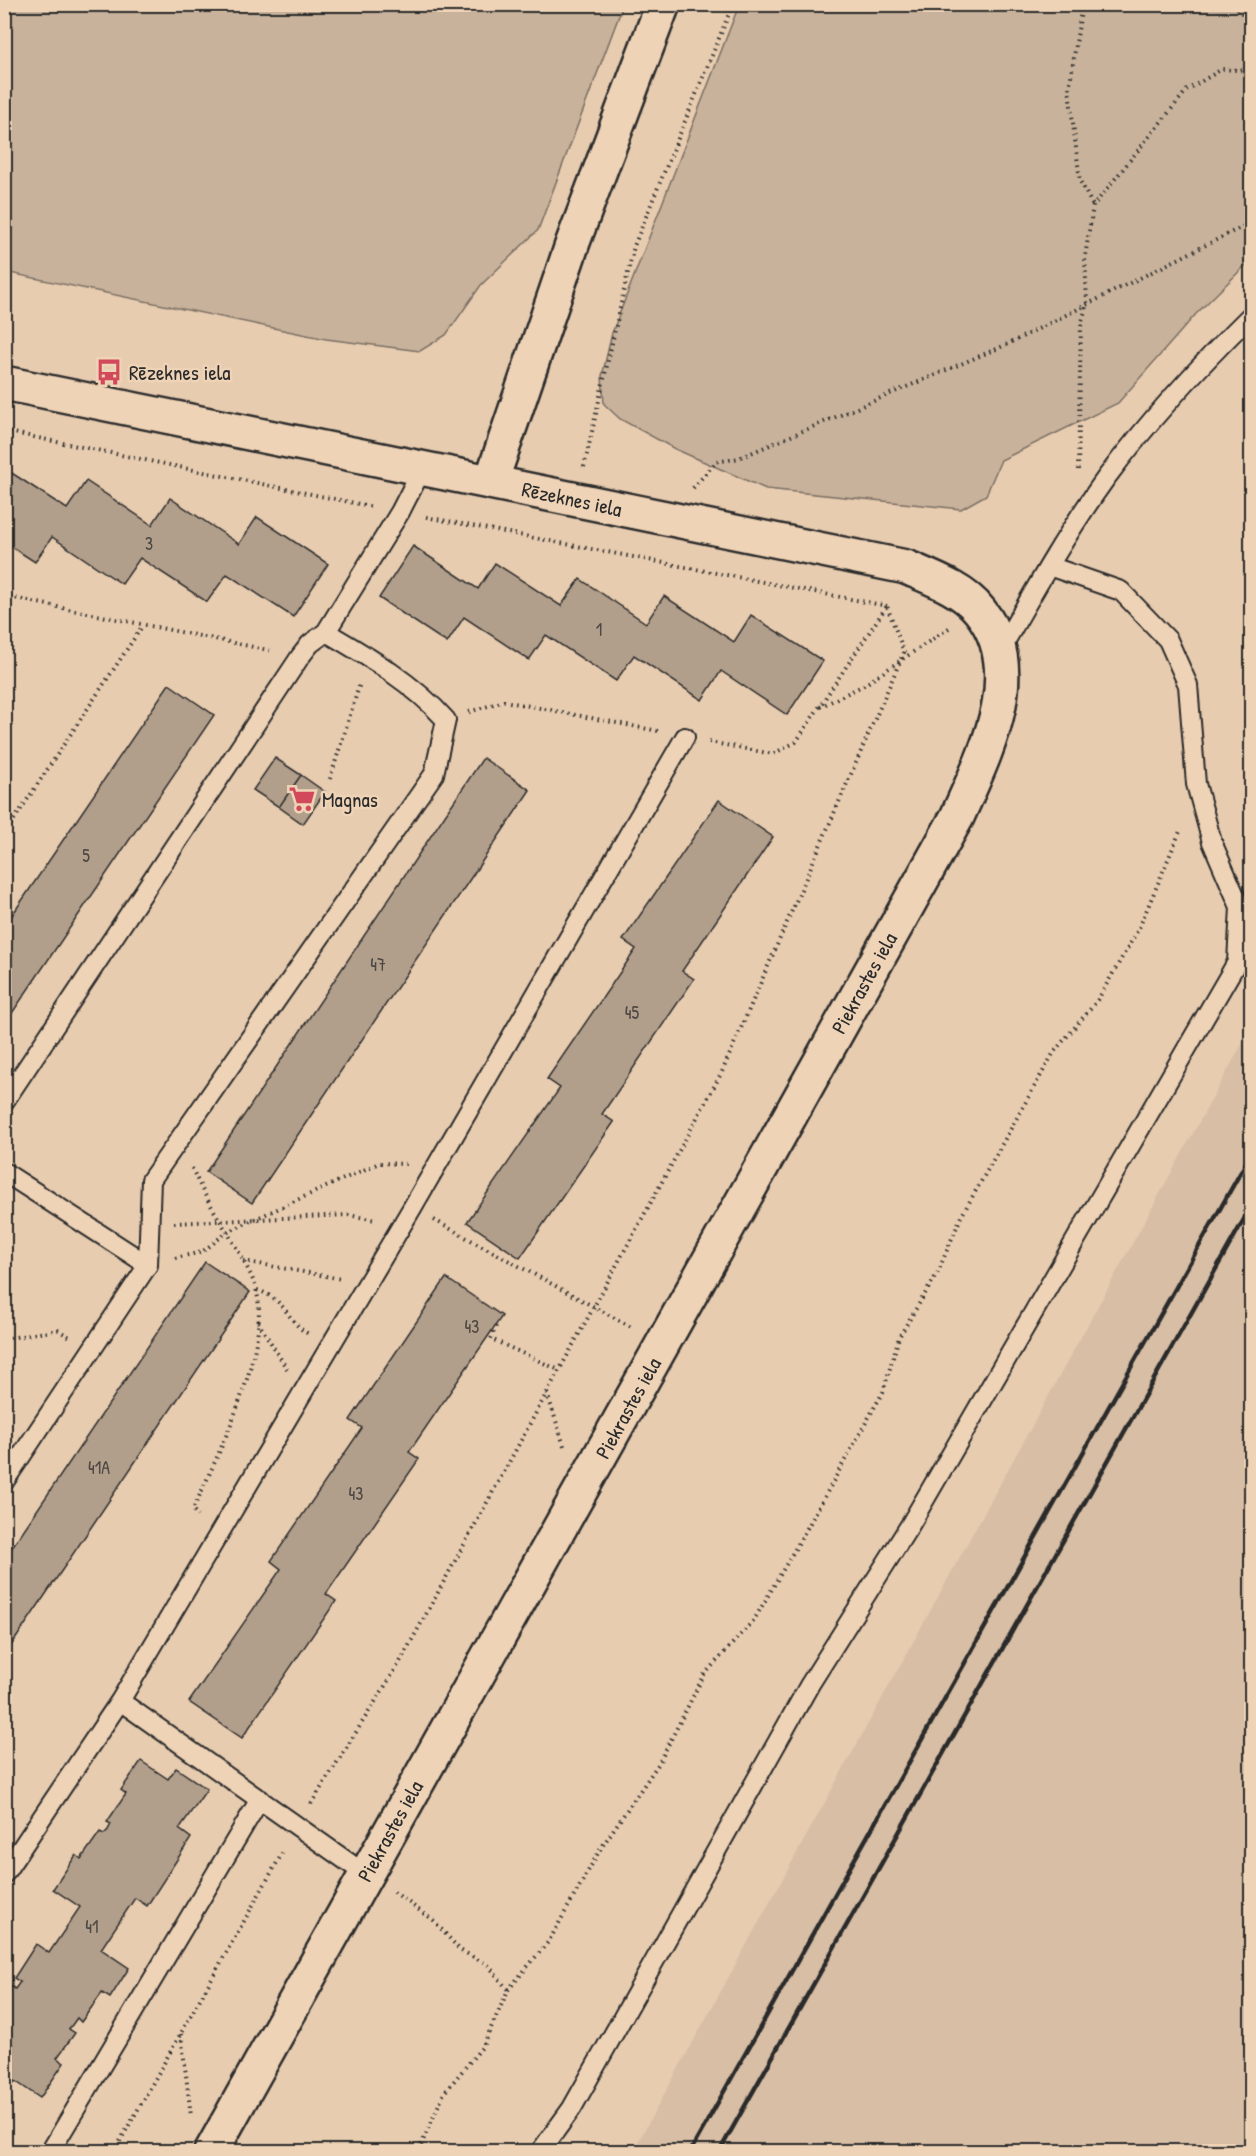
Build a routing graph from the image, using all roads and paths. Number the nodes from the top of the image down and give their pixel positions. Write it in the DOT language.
graph roads {
  1 [pos="663,4"];
  2 [pos="733,4"];
  3 [pos="1082,4"];
  4 [pos="1233,4"];
  5 [pos="1251,24"];
  6 [pos="1251,71"];
  7 [pos="1093,206"];
  8 [pos="1251,222"];
  9 [pos="1087,303"];
  10 [pos="1251,314"];
  11 [pos="4,383"];
  12 [pos="4,431"];
  13 [pos="423,469"];
  14 [pos="491,482"];
  15 [pos="577,500"];
  16 [pos="400,512"];
  17 [pos="667,518"];
  18 [pos="1076,523"];
  19 [pos="1049,566"];
  20 [pos="4,596"];
  21 [pos="980,610"];
  22 [pos="143,625"];
  23 [pos="326,633"];
  24 [pos="1001,649"];
  25 [pos="368,656"];
  26 [pos="300,657"];
  27 [pos="899,662"];
  28 [pos="820,707"];
  29 [pos="685,737"];
  30 [pos="330,779"];
  31 [pos="1198,790"];
  32 [pos="4,835"];
  33 [pos="4,1102"];
  34 [pos="180,1139"];
  35 [pos="437,1164"];
  36 [pos="4,1172"];
  37 [pos="412,1208"];
  38 [pos="218,1219"];
  39 [pos="255,1219"];
  40 [pos="402,1224"];
  41 [pos="149,1226"];
  42 [pos="226,1233"];
  43 [pos="242,1261"];
  44 [pos="148,1265"];
  45 [pos="366,1285"];
  46 [pos="256,1290"];
  47 [pos="595,1306"];
  48 [pos="258,1321"];
  49 [pos="496,1326"];
  50 [pos="4,1340"];
  51 [pos="330,1346"];
  52 [pos="663,1346"];
  53 [pos="92,1350"];
  54 [pos="559,1370"];
  55 [pos="303,1392"];
  56 [pos="547,1393"];
  57 [pos="4,1482"];
  58 [pos="583,1487"];
  59 [pos="216,1539"];
  60 [pos="120,1701"];
  61 [pos="260,1799"];
  62 [pos="298,1826"];
  63 [pos="4,1874"];
  64 [pos="365,1874"];
  65 [pos="507,1990"];
  66 [pos="180,2033"];
  67 [pos="192,2125"];
  68 [pos="50,2151"];
  69 [pos="114,2151"];
  70 [pos="211,2151"];
  71 [pos="418,2151"];
  72 [pos="540,2151"];
  1 -- 14 [label="street"];
  2 -- 15 [label="path"];
  3 -- 7 [label="path"];
  4 -- 5 [label="path"];
  6 -- 7 [label="path"];
  7 -- 9 [label="path"];
  8 -- 9 [label="path"];
  9 -- 17 [label="path"];
  9 -- 18 [label="path"];
  10 -- 18 [label="lane"];
  11 -- 13 [label="street, Rēzeknes iela"];
  12 -- 16 [label="path"];
  13 -- 14 [label="street, Rēzeknes iela"];
  13 -- 16 [label="lane"];
  14 -- 15 [label="street, Rēzeknes iela"];
  15 -- 17 [label="street, Rēzeknes iela"];
  16 -- 23 [label="lane"];
  16 -- 27 [label="path"];
  17 -- 21 [label="street, Rēzeknes iela"];
  18 -- 19 [label="lane"];
  19 -- 24 [label="lane"];
  19 -- 31 [label="lane"];
  20 -- 22 [label="path"];
  21 -- 24 [label="street, Rēzeknes iela"];
  21 -- 27 [label="path"];
  22 -- 26 [label="path"];
  22 -- 32 [label="path"];
  23 -- 25 [label="lane"];
  23 -- 26 [label="lane"];
  24 -- 52 [label="street, Piekrastes iela"];
  25 -- 30 [label="path"];
  25 -- 34 [label="lane"];
  26 -- 33 [label="lane"];
  27 -- 28 [label="path"];
  27 -- 47 [label="path"];
  29 -- 35 [label="lane"];
  31 -- 65 [label="path"];
  31 -- 72 [label="lane"];
  34 -- 38 [label="path"];
  34 -- 41 [label="lane"];
  35 -- 37 [label="lane"];
  35 -- 39 [label="path"];
  36 -- 44 [label="lane"];
  37 -- 40 [label="lane"];
  37 -- 47 [label="path"];
  38 -- 39 [label="path"];
  38 -- 41 [label="path"];
  38 -- 42 [label="path"];
  39 -- 40 [label="path"];
  39 -- 42 [label="path"];
  40 -- 45 [label="lane"];
  41 -- 44 [label="lane"];
  42 -- 43 [label="path"];
  42 -- 44 [label="path"];
  43 -- 45 [label="path"];
  43 -- 46 [label="path"];
  44 -- 53 [label="lane"];
  45 -- 51 [label="lane"];
  46 -- 48 [label="path"];
  46 -- 51 [label="path"];
  47 -- 52 [label="path"];
  47 -- 54 [label="path"];
  48 -- 55 [label="path"];
  48 -- 59 [label="path"];
  49 -- 54 [label="path"];
  50 -- 53 [label="path"];
  51 -- 55 [label="lane"];
  52 -- 58 [label="street, Piekrastes iela"];
  53 -- 57 [label="lane"];
  54 -- 56 [label="path"];
  55 -- 59 [label="lane"];
  56 -- 58 [label="path"];
  56 -- 62 [label="path"];
  58 -- 64 [label="street, Piekrastes iela"];
  59 -- 60 [label="lane"];
  60 -- 61 [label="lane"];
  60 -- 63 [label="lane"];
  61 -- 62 [label="lane"];
  61 -- 68 [label="lane"];
  62 -- 64 [label="lane"];
  62 -- 66 [label="path"];
  64 -- 65 [label="path"];
  64 -- 70 [label="street, Piekrastes iela"];
  65 -- 71 [label="path"];
  66 -- 67 [label="path"];
  66 -- 69 [label="path"];
}
